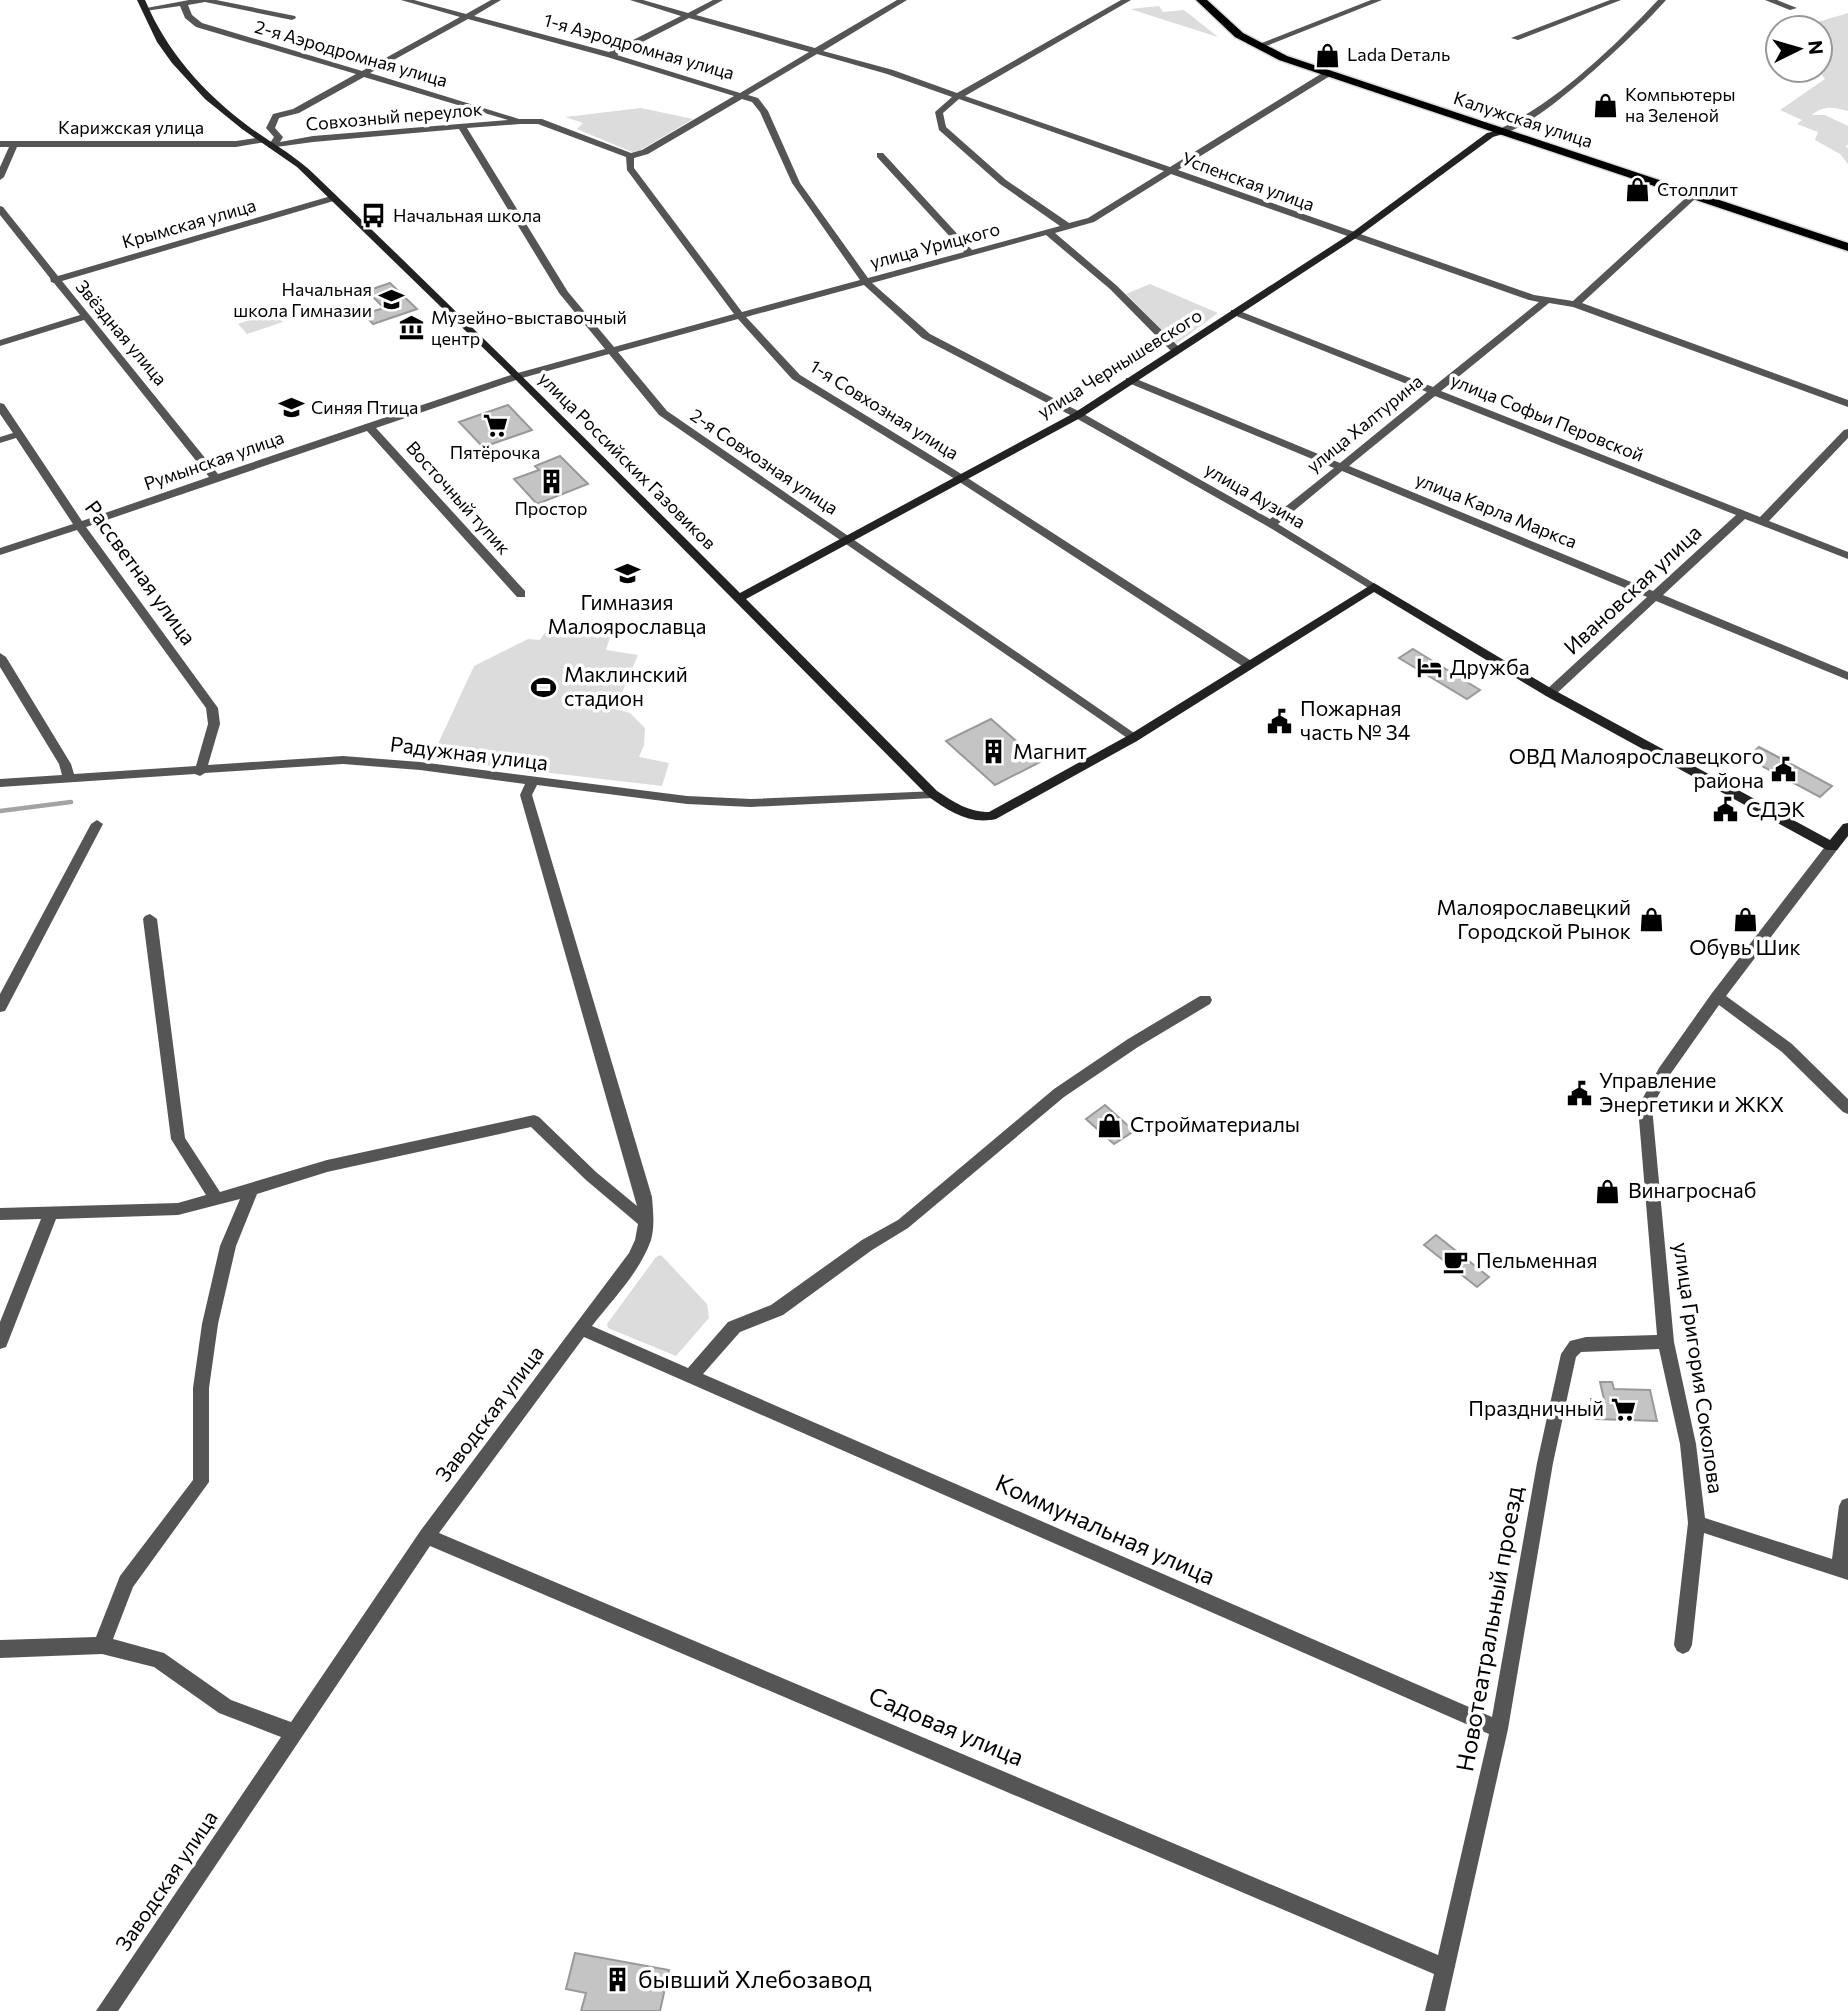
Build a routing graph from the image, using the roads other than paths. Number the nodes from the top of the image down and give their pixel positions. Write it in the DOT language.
graph roads {
  1 [pos="405,0"];
  2 [pos="496,0"];
  3 [pos="634,0"];
  4 [pos="719,0"];
  5 [pos="904,0"];
  6 [pos="1127,0"];
  7 [pos="1201,0"];
  8 [pos="1378,0"];
  9 [pos="1617,0"];
  10 [pos="1644,0"];
  11 [pos="1769,0"];
  12 [pos="1660,2"];
  13 [pos="143,5"];
  14 [pos="184,5"];
  15 [pos="1793,8"];
  16 [pos="469,15"];
  17 [pos="689,15"];
  18 [pos="292,18"];
  19 [pos="1515,38"];
  20 [pos="1258,46"];
  21 [pos="814,50"];
  22 [pos="610,55"];
  23 [pos="362,73"];
  24 [pos="1327,74"];
  25 [pos="742,94"];
  26 [pos="958,96"];
  27 [pos="520,121"];
  28 [pos="463,128"];
  29 [pos="1503,131"];
  30 [pos="262,140"];
  31 [pos="14,144"];
  32 [pos="0,145"];
  33 [pos="272,146"];
  34 [pos="880,155"];
  35 [pos="630,156"];
  36 [pos="1173,172"];
  37 [pos="0,177"];
  38 [pos="1693,196"];
  39 [pos="334,198"];
  40 [pos="0,209"];
  41 [pos="1068,227"];
  42 [pos="1048,232"];
  43 [pos="1353,236"];
  44 [pos="1848,247"];
  45 [pos="969,252"];
  46 [pos="54,280"];
  47 [pos="866,282"];
  48 [pos="1547,300"];
  49 [pos="1575,304"];
  50 [pos="1234,312"];
  51 [pos="84,317"];
  52 [pos="741,317"];
  53 [pos="0,343"];
  54 [pos="610,350"];
  55 [pos="1176,350"];
  56 [pos="518,376"];
  57 [pos="1130,380"];
  58 [pos="1434,391"];
  59 [pos="1848,404"];
  60 [pos="0,406"];
  61 [pos="1078,415"];
  62 [pos="369,427"];
  63 [pos="1848,432"];
  64 [pos="20,434"];
  65 [pos="0,440"];
  66 [pos="1340,466"];
  67 [pos="959,477"];
  68 [pos="216,479"];
  69 [pos="1743,515"];
  70 [pos="1761,523"];
  71 [pos="1271,524"];
  72 [pos="79,525"];
  73 [pos="848,540"];
  74 [pos="0,552"];
  75 [pos="1848,556"];
  76 [pos="1374,587"];
  77 [pos="521,594"];
  78 [pos="1654,596"];
  79 [pos="738,599"];
  80 [pos="0,657"];
  81 [pos="1249,665"];
  82 [pos="1848,676"];
  83 [pos="1550,692"];
  84 [pos="1133,738"];
  85 [pos="200,772"];
  86 [pos="69,779"];
  87 [pos="533,781"];
  88 [pos="0,783"];
  89 [pos="933,794"];
  90 [pos="97,824"];
  91 [pos="1848,827"];
  92 [pos="1832,847"];
  93 [pos="150,919"];
  94 [pos="1717,997"];
  95 [pos="1205,1000"];
  96 [pos="0,1007"];
  97 [pos="1848,1108"];
  98 [pos="251,1190"];
  99 [pos="217,1199"];
  100 [pos="51,1212"];
  101 [pos="0,1214"];
  102 [pos="646,1222"];
  103 [pos="582,1329"];
  104 [pos="0,1342"];
  105 [pos="1667,1342"];
  106 [pos="692,1375"];
  107 [pos="1848,1506"];
  108 [pos="1696,1523"];
  109 [pos="428,1535"];
  110 [pos="1843,1570"];
  111 [pos="102,1644"];
  112 [pos="1683,1646"];
  113 [pos="0,1649"];
  114 [pos="1499,1729"];
  115 [pos="293,1732"];
  116 [pos="1444,1968"];
  117 [pos="106,2011"];
  118 [pos="1435,2011"];
  1 -- 16 [label="street, 1-я Аэродромная улица"];
  2 -- 16 [label="street"];
  3 -- 17 [label="street, Успенская улица"];
  4 -- 17 [label="street"];
  5 -- 21 [label="street"];
  6 -- 26 [label="street"];
  7 -- 20 [label="main road, Калужская улица"];
  8 -- 20 [label="street"];
  9 -- 19 [label="street"];
  10 -- 12 [label="street"];
  11 -- 15 [label="street"];
  12 -- 29 [label="street"];
  13 -- 14 [label="street"];
  13 -- 30 [label="main road, улица Российских Газовиков"];
  14 -- 18 [label="street"];
  14 -- 23 [label="street, 2-я Аэродромная улица"];
  16 -- 22 [label="street, 1-я Аэродромная улица"];
  16 -- 23 [label="street"];
  17 -- 21 [label="street, Успенская улица"];
  17 -- 22 [label="street"];
  20 -- 24 [label="main road, Калужская улица"];
  21 -- 25 [label="street"];
  21 -- 26 [label="street, Успенская улица"];
  22 -- 25 [label="street, 1-я Аэродромная улица"];
  23 -- 27 [label="street, 2-я Аэродромная улица"];
  23 -- 33 [label="street"];
  24 -- 29 [label="main road, Калужская улица"];
  24 -- 36 [label="street, улица Урицкого"];
  25 -- 35 [label="street"];
  25 -- 47 [label="street, улица Аузина"];
  26 -- 36 [label="street, Успенская улица"];
  26 -- 41 [label="street"];
  27 -- 28 [label="street, Совхозный переулок"];
  27 -- 35 [label="street"];
  28 -- 33 [label="street, Совхозный переулок"];
  28 -- 54 [label="street, 2-я Совхозная улица"];
  29 -- 38 [label="main road, Калужская улица"];
  29 -- 43 [label="main road, улица Чернышевского"];
  30 -- 31 [label="street, Карижская улица"];
  30 -- 33 [label="main road, улица Российских Газовиков"];
  31 -- 32 [label="street, Карижская улица"];
  31 -- 37 [label="street"];
  33 -- 39 [label="main road, улица Российских Газовиков"];
  34 -- 45 [label="street"];
  35 -- 52 [label="street, 1-я Совхозная улица"];
  36 -- 41 [label="street, улица Урицкого"];
  36 -- 43 [label="street, Успенская улица"];
  38 -- 44 [label="main road, Калужская улица"];
  38 -- 49 [label="street"];
  39 -- 46 [label="street, Крымская улица"];
  39 -- 56 [label="main road, улица Российских Газовиков"];
  40 -- 46 [label="street, Звёздная улица"];
  41 -- 42 [label="street, улица Урицкого"];
  42 -- 45 [label="street, улица Урицкого"];
  42 -- 55 [label="street"];
  43 -- 48 [label="street, Успенская улица"];
  43 -- 50 [label="main road, улица Чернышевского"];
  45 -- 47 [label="street, улица Урицкого"];
  46 -- 51 [label="street, Звёздная улица"];
  47 -- 52 [label="street, улица Урицкого"];
  47 -- 61 [label="street, улица Аузина"];
  48 -- 49 [label="street, Успенская улица"];
  48 -- 58 [label="street, улица Халтурина"];
  49 -- 59 [label="street, Успенская улица"];
  50 -- 55 [label="main road, улица Чернышевского"];
  50 -- 58 [label="street, улица Софьи Перовской"];
  51 -- 53 [label="street"];
  51 -- 68 [label="street, Звёздная улица"];
  52 -- 54 [label="street, улица Урицкого"];
  52 -- 67 [label="street, 1-я Совхозная улица"];
  54 -- 56 [label="street, улица Урицкого"];
  54 -- 73 [label="street, 2-я Совхозная улица"];
  55 -- 57 [label="main road, улица Чернышевского"];
  56 -- 62 [label="street, Румынская улица"];
  56 -- 79 [label="main road, улица Российских Газовиков"];
  57 -- 61 [label="main road, улица Чернышевского"];
  57 -- 66 [label="street, улица Карла Маркса"];
  58 -- 66 [label="street, улица Халтурина"];
  58 -- 69 [label="street, улица Софьи Перовской"];
  60 -- 64 [label="street, Рассветная улица"];
  61 -- 67 [label="main road, улица Чернышевского"];
  61 -- 71 [label="street, улица Аузина"];
  62 -- 68 [label="street, Румынская улица"];
  62 -- 77 [label="street, Восточный тупик"];
  63 -- 70 [label="street"];
  64 -- 65 [label="street"];
  64 -- 72 [label="street, Рассветная улица"];
  66 -- 71 [label="street, улица Халтурина"];
  66 -- 78 [label="street, улица Карла Маркса"];
  67 -- 73 [label="main road, улица Чернышевского"];
  67 -- 81 [label="street, 1-я Совхозная улица"];
  68 -- 72 [label="street, Румынская улица"];
  69 -- 70 [label="street, улица Софьи Перовской"];
  69 -- 78 [label="street, Ивановская улица"];
  70 -- 75 [label="street, улица Софьи Перовской"];
  71 -- 76 [label="street, улица Аузина"];
  72 -- 74 [label="street, Румынская улица"];
  72 -- 85 [label="street, Рассветная улица"];
  73 -- 79 [label="main road, улица Чернышевского"];
  73 -- 84 [label="street, 2-я Совхозная улица"];
  76 -- 81 [label="main road"];
  76 -- 83 [label="main road, улица Аузина"];
  78 -- 82 [label="street, улица Карла Маркса"];
  78 -- 83 [label="street, Ивановская улица"];
  79 -- 89 [label="main road, улица Российских Газовиков"];
  80 -- 86 [label="street"];
  81 -- 84 [label="main road"];
  83 -- 92 [label="main road, улица Аузина"];
  84 -- 89 [label="main road, улица Российских Газовиков"];
  85 -- 86 [label="street, Радужная улица"];
  85 -- 87 [label="street, Радужная улица"];
  86 -- 88 [label="street, Радужная улица"];
  87 -- 89 [label="street, Радужная улица"];
  87 -- 102 [label="street, Заводская улица"];
  90 -- 96 [label="street"];
  91 -- 92 [label="main road, улица Григория Соколова"];
  92 -- 94 [label="street, улица Григория Соколова"];
  93 -- 99 [label="street"];
  94 -- 97 [label="street"];
  94 -- 105 [label="street, улица Григория Соколова"];
  95 -- 106 [label="street"];
  98 -- 99 [label="street"];
  98 -- 102 [label="street"];
  98 -- 111 [label="street"];
  99 -- 100 [label="street"];
  100 -- 101 [label="street"];
  100 -- 104 [label="street"];
  102 -- 103 [label="street, Заводская улица"];
  103 -- 106 [label="street, Коммунальная улица"];
  103 -- 109 [label="street, Заводская улица"];
  105 -- 108 [label="street, улица Григория Соколова"];
  105 -- 114 [label="street, Новотеатральный проезд"];
  106 -- 114 [label="street, Коммунальная улица"];
  107 -- 110 [label="street"];
  108 -- 110 [label="street"];
  108 -- 112 [label="street, улица Григория Соколова"];
  109 -- 115 [label="street, Заводская улица"];
  109 -- 116 [label="street, Садовая улица"];
  111 -- 113 [label="street"];
  111 -- 115 [label="street"];
  114 -- 116 [label="street, Новотеатральный проезд"];
  115 -- 117 [label="street, Заводская улица"];
  116 -- 118 [label="street, Новотеатральный проезд"];
}
